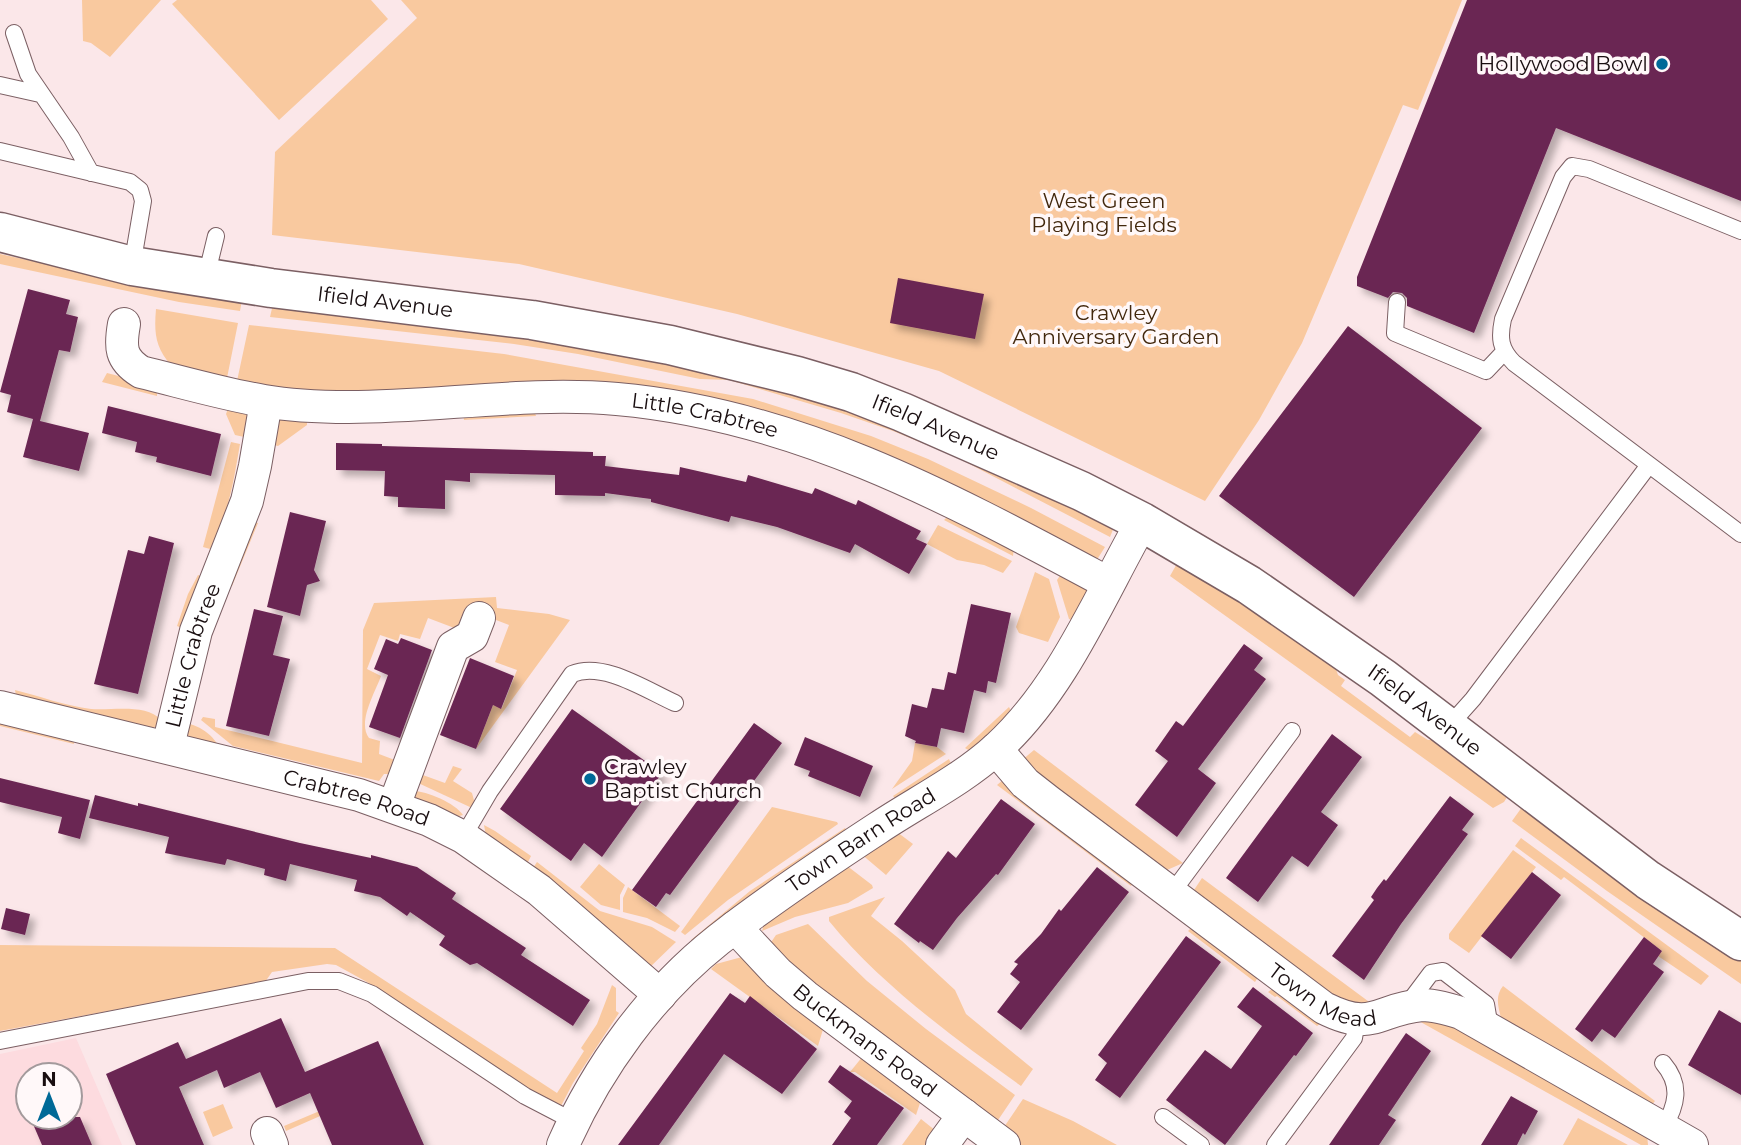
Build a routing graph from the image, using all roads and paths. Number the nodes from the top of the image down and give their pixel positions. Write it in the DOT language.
graph roads {
  1 [pos="14,33"];
  2 [pos="0,85"];
  3 [pos="40,94"];
  4 [pos="0,151"];
  5 [pos="91,173"];
  6 [pos="1741,231"];
  7 [pos="0,232"];
  8 [pos="216,236"];
  9 [pos="132,266"];
  10 [pos="206,277"];
  11 [pos="1397,302"];
  12 [pos="124,324"];
  13 [pos="1504,352"];
  14 [pos="266,402"];
  15 [pos="1649,465"];
  16 [pos="1142,522"];
  17 [pos="1741,534"];
  18 [pos="1108,583"];
  19 [pos="479,618"];
  20 [pos="675,703"];
  21 [pos="0,707"];
  22 [pos="1448,727"];
  23 [pos="1292,731"];
  24 [pos="168,746"];
  25 [pos="996,749"];
  26 [pos="394,806"];
  27 [pos="463,837"];
  28 [pos="1171,894"];
  29 [pos="735,928"];
  30 [pos="1741,941"];
  31 [pos="660,995"];
  32 [pos="1357,1020"];
  33 [pos="0,1041"];
  34 [pos="1663,1063"];
  35 [pos="964,1115"];
  36 [pos="1163,1117"];
  37 [pos="568,1133"];
  38 [pos="1674,1138"];
  39 [pos="943,1145"];
  40 [pos="1004,1145"];
  41 [pos="1201,1145"];
  42 [pos="1275,1145"];
  1 -- 3 [label="lane"];
  2 -- 3 [label="lane"];
  3 -- 5 [label="lane"];
  4 -- 5 [label="lane"];
  5 -- 9 [label="lane"];
  6 -- 13 [label="lane"];
  7 -- 9 [label="street, Ifield Avenue"];
  8 -- 10 [label="lane"];
  9 -- 10 [label="street, Ifield Avenue"];
  10 -- 16 [label="street, Ifield Avenue"];
  11 -- 13 [label="lane"];
  12 -- 14 [label="street, Little Crabtree"];
  13 -- 15 [label="lane"];
  14 -- 18 [label="street, Little Crabtree"];
  14 -- 24 [label="street, Little Crabtree"];
  15 -- 17 [label="lane"];
  15 -- 22 [label="lane"];
  16 -- 18 [label="street, Town Barn Road"];
  16 -- 22 [label="street, Ifield Avenue"];
  18 -- 25 [label="street, Town Barn Road"];
  19 -- 26 [label="street"];
  20 -- 27 [label="lane"];
  21 -- 24 [label="street, Crabtree Road"];
  22 -- 30 [label="street, Ifield Avenue"];
  23 -- 28 [label="lane"];
  24 -- 26 [label="street, Crabtree Road"];
  25 -- 28 [label="street, Town Mead"];
  25 -- 29 [label="street, Town Barn Road"];
  26 -- 27 [label="street, Crabtree Road"];
  27 -- 31 [label="street, Crabtree Road"];
  28 -- 32 [label="street, Town Mead"];
  29 -- 31 [label="street, Town Barn Road"];
  29 -- 35 [label="street, Buckmans Road"];
  31 -- 37 [label="street, Town Barn Road"];
  32 -- 38 [label="street, Town Mead"];
  32 -- 42 [label="lane"];
  33 -- 37 [label="lane"];
  34 -- 38 [label="lane"];
  35 -- 39 [label="street"];
  35 -- 40 [label="street, Buckmans Road"];
  36 -- 41 [label="lane"];
}
